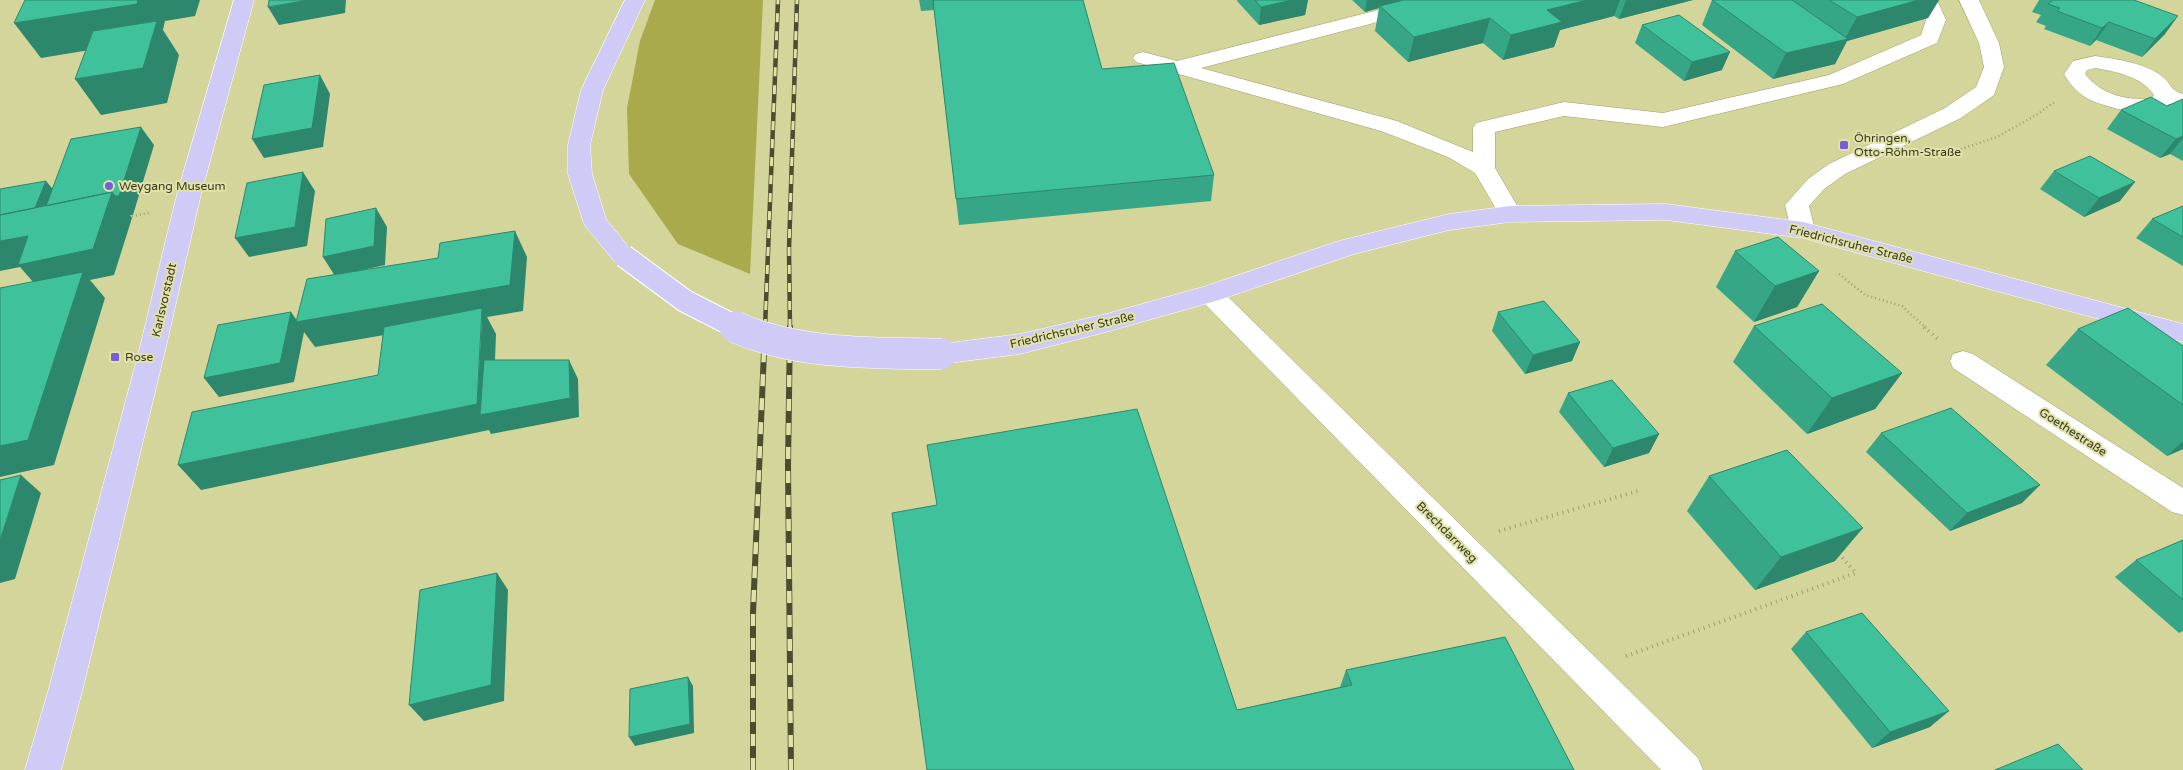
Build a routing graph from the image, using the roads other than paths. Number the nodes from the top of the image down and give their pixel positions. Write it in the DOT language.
graph roads {
  1 [pos="244,0"];
  2 [pos="634,0"];
  3 [pos="1927,0"];
  4 [pos="1969,0"];
  5 [pos="1386,14"];
  6 [pos="1143,58"];
  7 [pos="1178,67"];
  8 [pos="1484,168"];
  9 [pos="1510,214"];
  10 [pos="1803,230"];
  11 [pos="1210,294"];
  12 [pos="2183,333"];
  13 [pos="1963,361"];
  14 [pos="2183,503"];
  15 [pos="43,770"];
  16 [pos="1685,770"];
  1 -- 15 [label="main road, Karlsvorstadt"];
  2 -- 11 [label="main road, Friedrichsruher Straße, bridge"];
  3 -- 8 [label="street"];
  4 -- 10 [label="street"];
  5 -- 7 [label="street"];
  6 -- 7 [label="street"];
  7 -- 8 [label="street"];
  8 -- 9 [label="street"];
  9 -- 10 [label="main road, Friedrichsruher Straße"];
  9 -- 11 [label="main road, Friedrichsruher Straße"];
  10 -- 12 [label="main road, Friedrichsruher Straße"];
  11 -- 16 [label="street, Brechdarrweg"];
  13 -- 14 [label="street, Goethestraße"];
}
